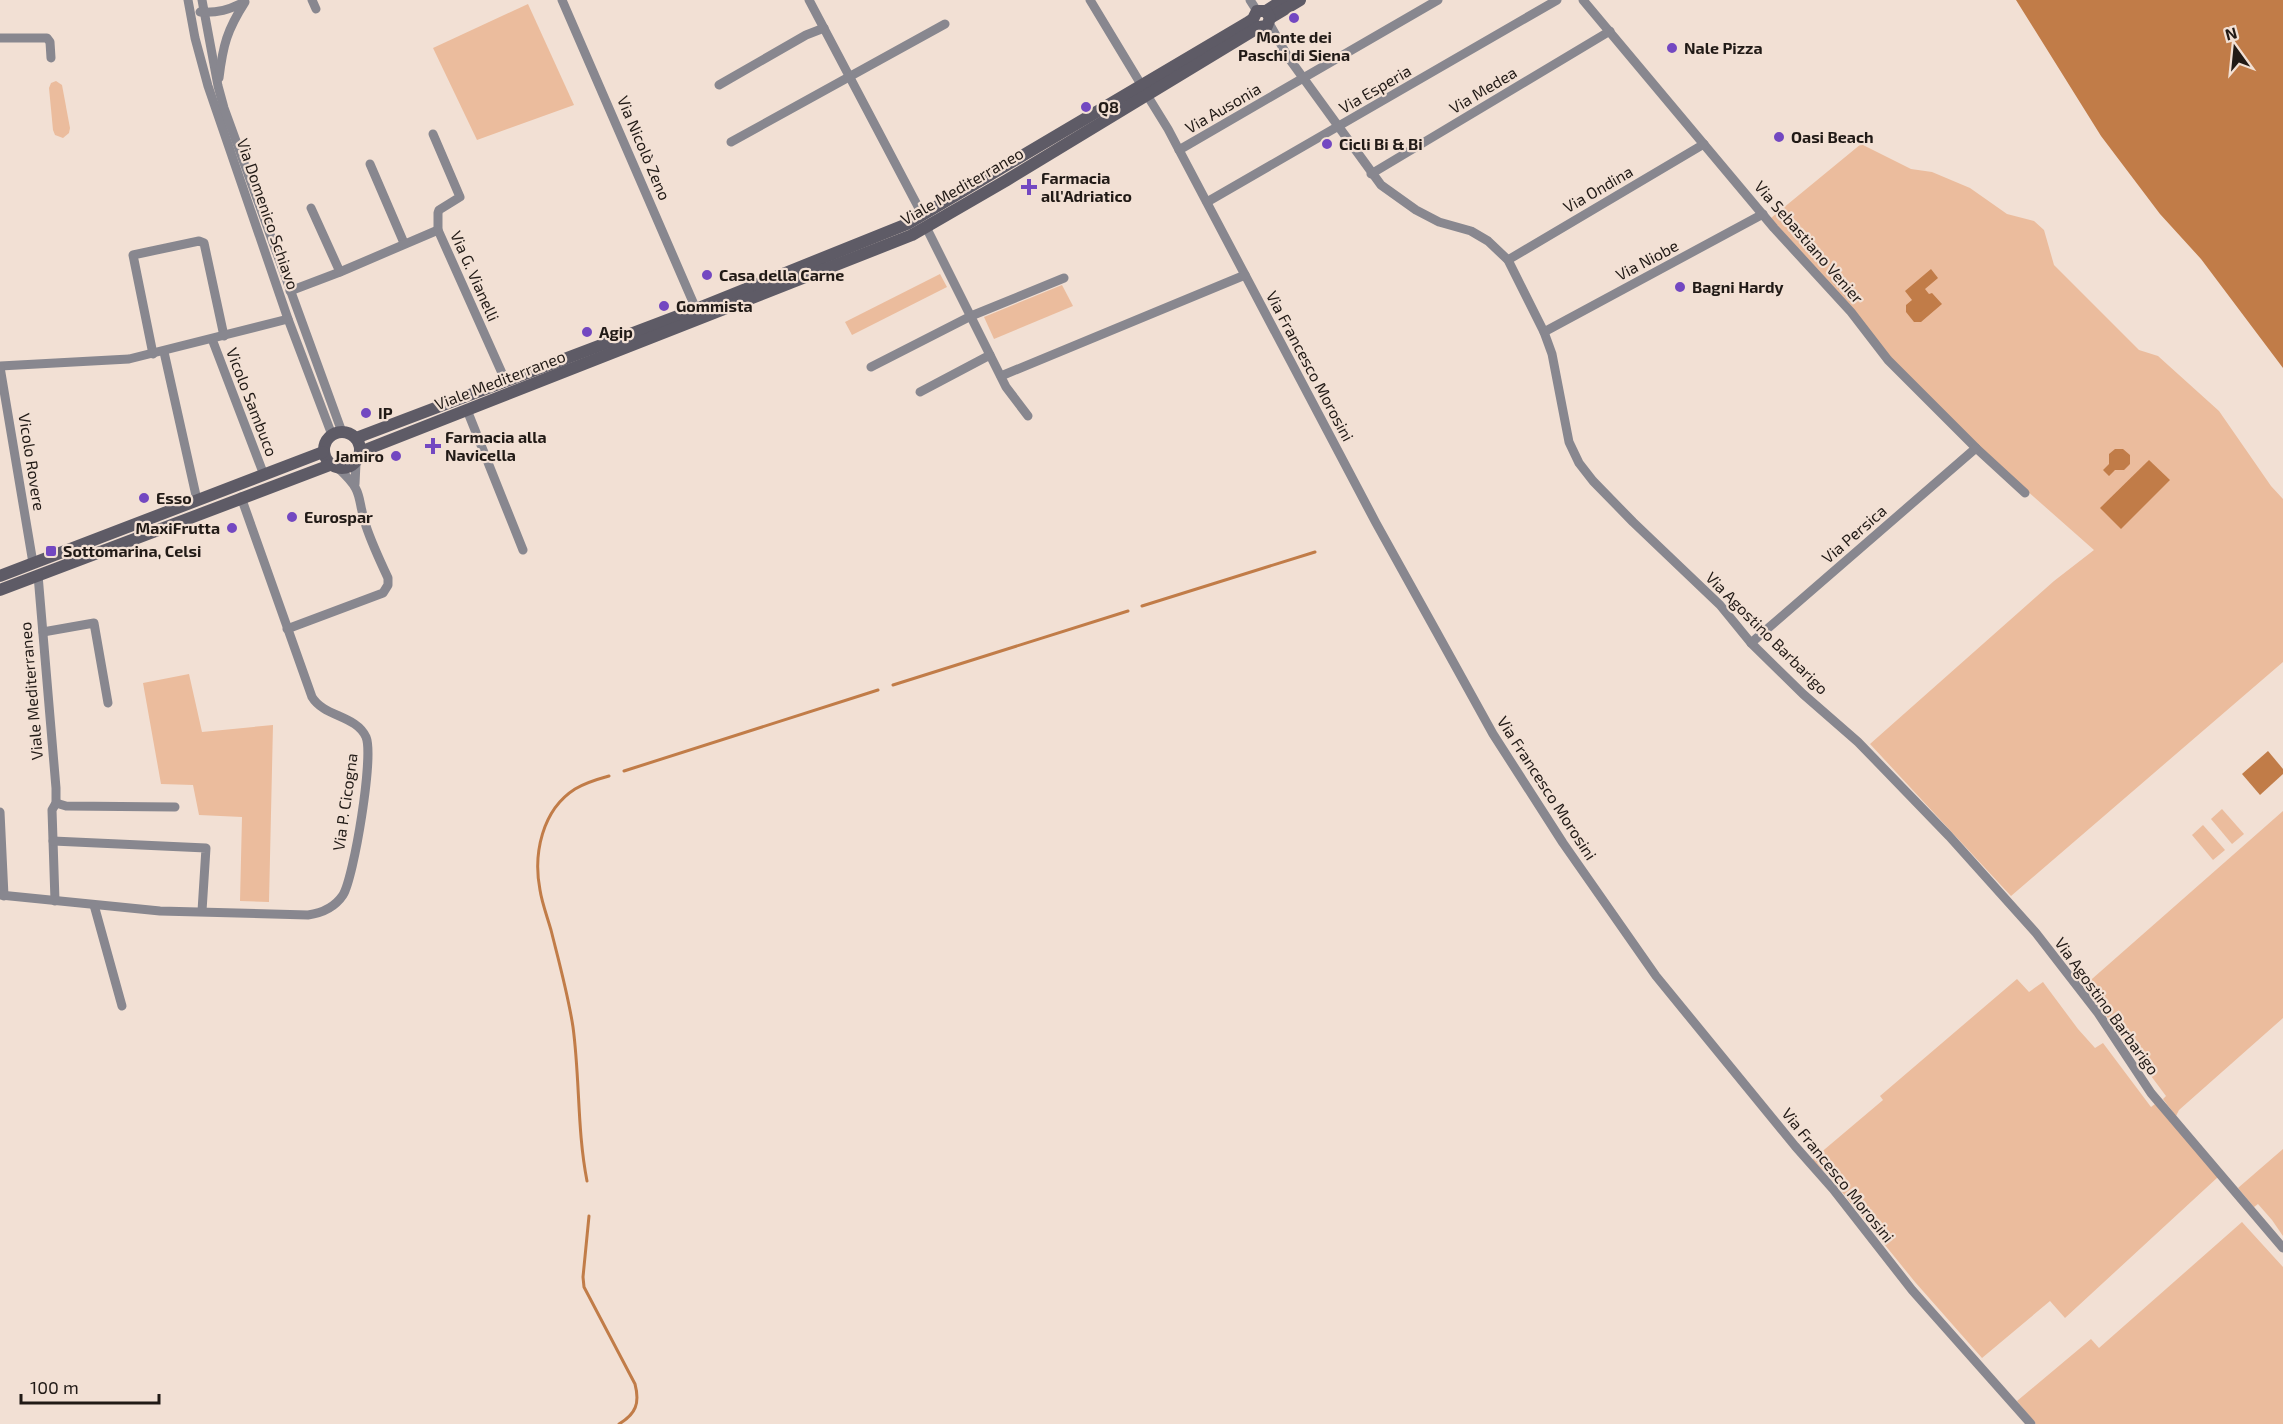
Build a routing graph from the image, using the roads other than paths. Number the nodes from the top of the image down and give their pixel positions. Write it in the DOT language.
graph roads {
  1 [pos="188,0"];
  2 [pos="202,0"];
  3 [pos="562,0"];
  4 [pos="809,0"];
  5 [pos="1090,0"];
  6 [pos="1283,0"];
  7 [pos="1300,0"];
  8 [pos="1438,0"];
  9 [pos="1557,0"];
  10 [pos="1583,0"];
  11 [pos="246,1"];
  12 [pos="189,12"];
  13 [pos="204,12"];
  14 [pos="1263,19"];
  15 [pos="945,24"];
  16 [pos="824,28"];
  17 [pos="1610,31"];
  18 [pos="0,38"];
  19 [pos="51,58"];
  20 [pos="850,77"];
  21 [pos="1304,78"];
  22 [pos="719,85"];
  23 [pos="218,86"];
  24 [pos="1145,91"];
  25 [pos="1338,128"];
  26 [pos="433,134"];
  27 [pos="731,142"];
  28 [pos="1704,144"];
  29 [pos="1179,150"];
  30 [pos="370,164"];
  31 [pos="1371,174"];
  32 [pos="1207,202"];
  33 [pos="311,208"];
  34 [pos="1763,214"];
  35 [pos="925,222"];
  36 [pos="438,230"];
  37 [pos="404,243"];
  38 [pos="1508,260"];
  39 [pos="340,272"];
  40 [pos="1245,275"];
  41 [pos="1064,278"];
  42 [pos="290,291"];
  43 [pos="696,309"];
  44 [pos="971,316"];
  45 [pos="288,320"];
  46 [pos="1544,332"];
  47 [pos="224,336"];
  48 [pos="212,339"];
  49 [pos="164,352"];
  50 [pos="153,354"];
  51 [pos="990,355"];
  52 [pos="0,366"];
  53 [pos="871,367"];
  54 [pos="1001,376"];
  55 [pos="506,382"];
  56 [pos="920,392"];
  57 [pos="467,410"];
  58 [pos="1028,416"];
  59 [pos="337,433"];
  60 [pos="356,438"];
  61 [pos="1976,448"];
  62 [pos="323,452"];
  63 [pos="358,457"];
  64 [pos="334,467"];
  65 [pos="264,475"];
  66 [pos="355,484"];
  67 [pos="2025,493"];
  68 [pos="241,497"];
  69 [pos="197,500"];
  70 [pos="523,550"];
  71 [pos="33,563"];
  72 [pos="38,575"];
  73 [pos="0,576"];
  74 [pos="0,590"];
  75 [pos="288,629"];
  76 [pos="43,632"];
  77 [pos="1751,643"];
  78 [pos="108,703"];
  79 [pos="56,803"];
  80 [pos="176,807"];
  81 [pos="0,812"];
  82 [pos="53,841"];
  83 [pos="2,896"];
  84 [pos="55,901"];
  85 [pos="94,905"];
  86 [pos="202,911"];
  87 [pos="122,1006"];
  88 [pos="2283,1248"];
  89 [pos="2031,1424"];
  1 -- 12 [label="street, Via Domenico Schiavo"];
  2 -- 13 [label="street, Via Domenico Schiavo"];
  3 -- 43 [label="street, Via Nicolò Zeno"];
  4 -- 16 [label="street"];
  5 -- 24 [label="street, Via Francesco Morosini"];
  6 -- 14 [label="street, Viale Mediterraneo"];
  7 -- 14 [label="street, Viale Mediterraneo"];
  8 -- 21 [label="street, Via Ausonia"];
  9 -- 25 [label="street, Via Esperia"];
  10 -- 17 [label="street, Via Sebastiano Venier"];
  11 -- 13 [label="street"];
  11 -- 23 [label="street"];
  12 -- 13 [label="street"];
  12 -- 45 [label="street, Via Domenico Schiavo"];
  13 -- 23 [label="street, Via Domenico Schiavo"];
  14 -- 21 [label="street, Via Agostino Barbarigo"];
  14 -- 24 [label="street, Viale Mediterraneo"];
  15 -- 20 [label="street"];
  16 -- 20 [label="street"];
  16 -- 22 [label="street"];
  17 -- 28 [label="street, Via Sebastiano Venier"];
  17 -- 31 [label="street, Via Medea"];
  18 -- 19 [label="street"];
  20 -- 27 [label="street"];
  20 -- 35 [label="street"];
  21 -- 25 [label="street, Via Agostino Barbarigo"];
  21 -- 29 [label="street, Via Ausonia"];
  23 -- 42 [label="street, Via Domenico Schiavo"];
  24 -- 29 [label="street, Via Francesco Morosini"];
  24 -- 35 [label="street, Viale Mediterraneo"];
  25 -- 31 [label="street, Via Agostino Barbarigo"];
  25 -- 32 [label="street, Via Esperia"];
  26 -- 36 [label="street"];
  28 -- 34 [label="street, Via Sebastiano Venier"];
  28 -- 38 [label="street, Via Ondina"];
  29 -- 32 [label="street, Via Francesco Morosini"];
  30 -- 37 [label="street"];
  31 -- 38 [label="street, Via Agostino Barbarigo"];
  32 -- 40 [label="street, Via Francesco Morosini"];
  33 -- 39 [label="street"];
  34 -- 46 [label="street, Via Niobe"];
  34 -- 61 [label="street, Via Sebastiano Venier"];
  35 -- 43 [label="street, Viale Mediterraneo"];
  35 -- 44 [label="street"];
  35 -- 57 [label="street, Viale Mediterraneo"];
  36 -- 37 [label="street, Via G. Vianelli"];
  36 -- 55 [label="street, Via G. Vianelli"];
  37 -- 39 [label="street, Via G. Vianelli"];
  38 -- 46 [label="street, Via Agostino Barbarigo"];
  39 -- 42 [label="street, Via G. Vianelli"];
  40 -- 54 [label="street"];
  40 -- 89 [label="street, Via Francesco Morosini"];
  41 -- 44 [label="street"];
  42 -- 59 [label="street, Via Domenico Schiavo"];
  43 -- 55 [label="street, Viale Mediterraneo"];
  44 -- 51 [label="street"];
  44 -- 53 [label="street"];
  45 -- 47 [label="street"];
  45 -- 59 [label="street, Via Domenico Schiavo"];
  46 -- 77 [label="street, Via Agostino Barbarigo"];
  47 -- 48 [label="street"];
  47 -- 50 [label="street"];
  48 -- 49 [label="street"];
  48 -- 65 [label="street, Vicolo Sambuco"];
  49 -- 50 [label="street"];
  49 -- 69 [label="street"];
  50 -- 52 [label="street"];
  51 -- 54 [label="street"];
  51 -- 56 [label="street"];
  52 -- 71 [label="street, Vicolo Rovere"];
  54 -- 58 [label="street"];
  55 -- 60 [label="street, Viale Mediterraneo"];
  57 -- 63 [label="street, Viale Mediterraneo"];
  57 -- 70 [label="street"];
  59 -- 60 [label="street"];
  59 -- 62 [label="street"];
  60 -- 63 [label="street"];
  61 -- 67 [label="street, Via Sebastiano Venier"];
  61 -- 77 [label="street, Via Persica"];
  62 -- 64 [label="street"];
  62 -- 65 [label="street"];
  63 -- 64 [label="street"];
  63 -- 66 [label="street"];
  64 -- 66 [label="street"];
  64 -- 68 [label="street"];
  65 -- 69 [label="street"];
  66 -- 75 [label="street"];
  68 -- 72 [label="street"];
  68 -- 75 [label="street, Via P. Cicogna"];
  69 -- 71 [label="street"];
  71 -- 73 [label="street"];
  72 -- 74 [label="street"];
  72 -- 76 [label="street, Viale Mediterraneo"];
  75 -- 86 [label="street, Via P. Cicogna"];
  76 -- 78 [label="street"];
  76 -- 79 [label="street, Viale Mediterraneo"];
  77 -- 88 [label="street, Via Agostino Barbarigo"];
  79 -- 80 [label="street"];
  79 -- 82 [label="street, Viale Mediterraneo"];
  81 -- 83 [label="street"];
  82 -- 84 [label="street"];
  82 -- 86 [label="street"];
  83 -- 84 [label="street, Via P. Cicogna"];
  84 -- 85 [label="street, Via P. Cicogna"];
  85 -- 86 [label="street, Via P. Cicogna"];
  85 -- 87 [label="street"];
}
